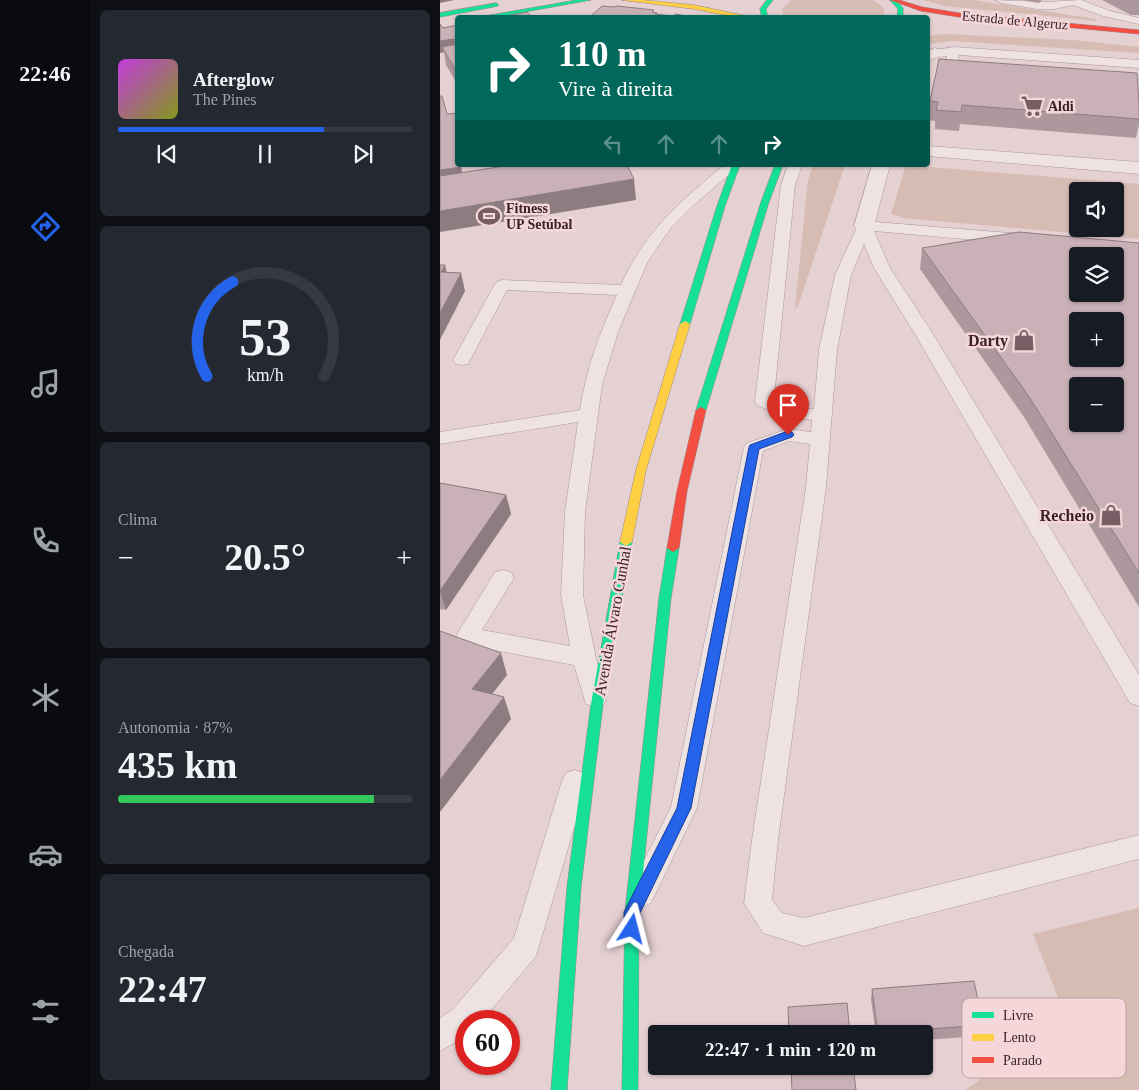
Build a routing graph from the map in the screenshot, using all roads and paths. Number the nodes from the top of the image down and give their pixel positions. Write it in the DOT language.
graph roads {
  1 [pos="525,0"];
  2 [pos="588,0"];
  3 [pos="625,0"];
  4 [pos="770,0"];
  5 [pos="894,0"];
  6 [pos="1001,0"];
  7 [pos="1072,0"];
  8 [pos="440,15"];
  9 [pos="494,15"];
  10 [pos="734,15"];
  11 [pos="764,15"];
  12 [pos="900,15"];
  13 [pos="1139,21"];
  14 [pos="455,22"];
  15 [pos="440,24"];
  16 [pos="960,26"];
  17 [pos="1139,32"];
  18 [pos="1139,40"];
  19 [pos="954,51"];
  20 [pos="931,54"];
  21 [pos="1091,61"];
  22 [pos="1139,64"];
  23 [pos="978,70"];
  24 [pos="1091,77"];
  25 [pos="930,151"];
  26 [pos="732,167"];
  27 [pos="733,167"];
  28 [pos="779,167"];
  29 [pos="794,167"];
  30 [pos="880,167"];
  31 [pos="1139,168"];
  32 [pos="864,226"];
  33 [pos="1040,241"];
  34 [pos="626,290"];
  35 [pos="462,360"];
  36 [pos="589,414"];
  37 [pos="821,415"];
  38 [pos="440,438"];
  39 [pos="819,439"];
  40 [pos="503,578"];
  41 [pos="584,658"];
  42 [pos="1139,696"];
  43 [pos="597,704"];
  44 [pos="1139,847"];
  45 [pos="632,912"];
  46 [pos="440,1036"];
  47 [pos="559,1090"];
  48 [pos="630,1090"];
  1 -- 8 [label="main road"];
  2 -- 9 [label="main road"];
  3 -- 10 [label="main road"];
  4 -- 11 [label="main road"];
  5 -- 12 [label="main road"];
  5 -- 17 [label="main road, Estrada de Algeruz"];
  6 -- 7 [label="lane"];
  7 -- 13 [label="lane"];
  14 -- 15 [label="main road"];
  16 -- 18 [label="main road, Estrada de Algeruz"];
  19 -- 20 [label="lane"];
  19 -- 21 [label="lane"];
  19 -- 23 [label="lane"];
  21 -- 22 [label="lane"];
  21 -- 24 [label="lane"];
  25 -- 31 [label="street"];
  26 -- 34 [label="lane"];
  27 -- 43 [label="main road, Avenida Álvaro Cunhal"];
  28 -- 45 [label="main road"];
  29 -- 37 [label="lane"];
  30 -- 32 [label="street"];
  32 -- 33 [label="lane"];
  32 -- 37 [label="lane"];
  32 -- 42 [label="lane"];
  34 -- 35 [label="lane"];
  34 -- 36 [label="lane"];
  36 -- 38 [label="lane"];
  36 -- 41 [label="lane"];
  37 -- 39 [label="lane"];
  39 -- 44 [label="lane"];
  39 -- 45 [label="lane"];
  40 -- 41 [label="lane"];
  41 -- 43 [label="lane"];
  43 -- 46 [label="lane"];
  43 -- 47 [label="main road, Avenida Álvaro Cunhal"];
  45 -- 48 [label="main road"];
}
